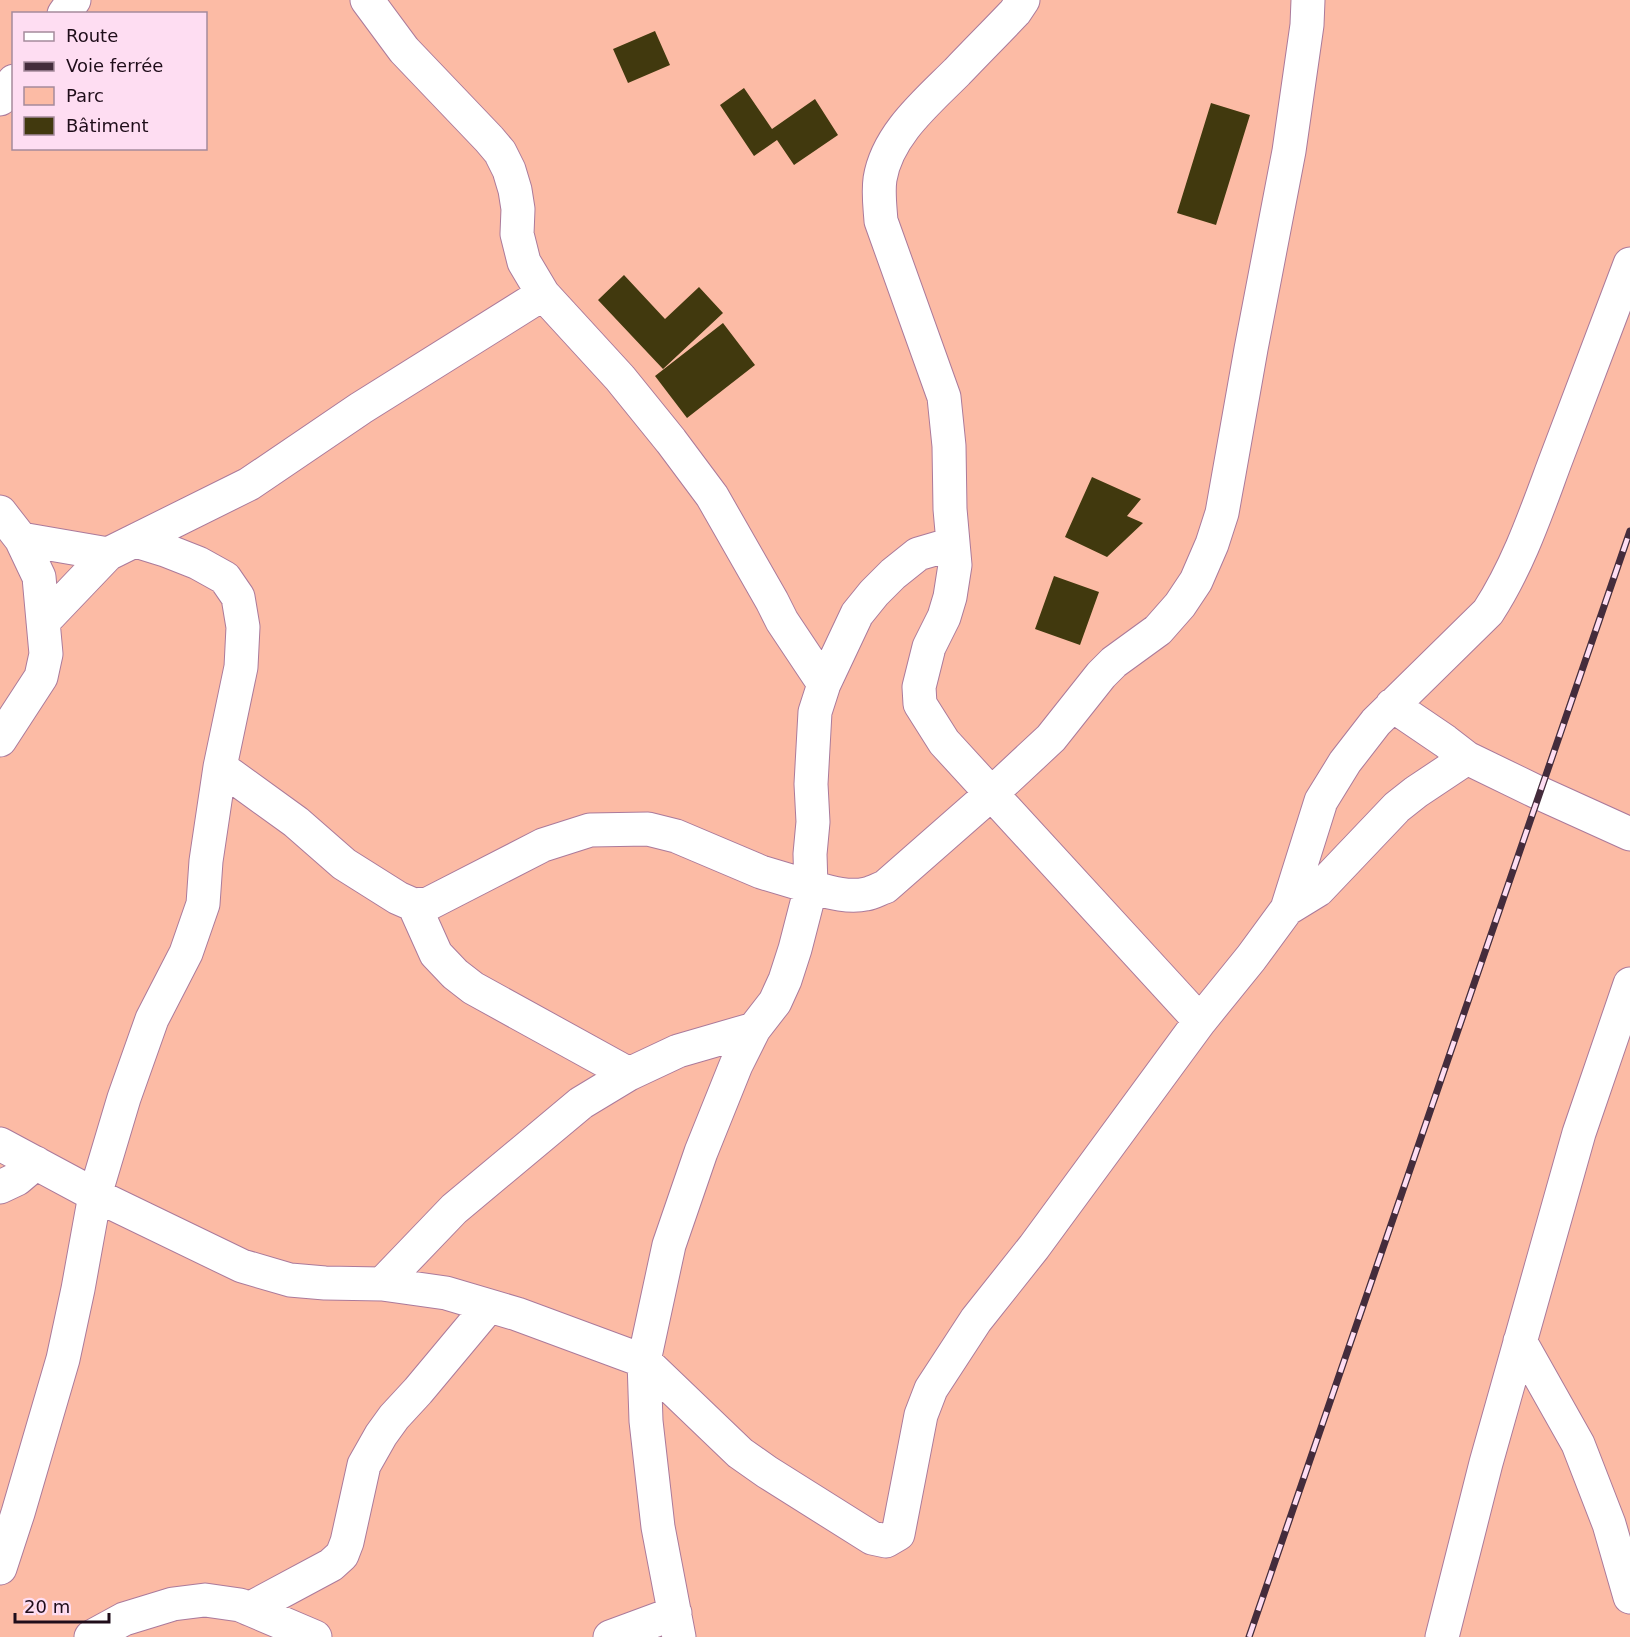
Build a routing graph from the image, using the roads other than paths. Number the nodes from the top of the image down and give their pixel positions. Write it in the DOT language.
graph roads {
  1 [pos="74,0"];
  2 [pos="367,0"];
  3 [pos="1023,0"];
  4 [pos="1308,0"];
  5 [pos="65,12"];
  6 [pos="12,84"];
  7 [pos="0,99"];
  8 [pos="1630,264"];
  9 [pos="543,294"];
  10 [pos="0,512"];
  11 [pos="952,543"];
  12 [pos="10,547"];
  13 [pos="122,547"];
  14 [pos="43,622"];
  15 [pos="825,684"];
  16 [pos="1392,705"];
  17 [pos="0,740"];
  18 [pos="1467,758"];
  19 [pos="220,767"];
  20 [pos="991,794"];
  21 [pos="1630,834"];
  22 [pos="811,888"];
  23 [pos="414,905"];
  24 [pos="1287,909"];
  25 [pos="1630,984"];
  26 [pos="1200,1021"];
  27 [pos="754,1029"];
  28 [pos="629,1074"];
  29 [pos="0,1144"];
  30 [pos="36,1163"];
  31 [pos="0,1187"];
  32 [pos="95,1195"];
  33 [pos="382,1284"];
  34 [pos="489,1306"];
  35 [pos="1520,1341"];
  36 [pos="645,1361"];
  37 [pos="0,1568"];
  38 [pos="1630,1597"];
  39 [pos="249,1609"];
  40 [pos="677,1625"];
  41 [pos="91,1637"];
  42 [pos="315,1637"];
  43 [pos="610,1637"];
  44 [pos="1442,1637"];
  1 -- 5 [label="street"];
  2 -- 9 [label="street"];
  3 -- 11 [label="street"];
  4 -- 20 [label="street"];
  6 -- 7 [label="street"];
  8 -- 16 [label="street"];
  9 -- 13 [label="street"];
  9 -- 15 [label="street"];
  10 -- 12 [label="street"];
  11 -- 15 [label="street"];
  11 -- 20 [label="street"];
  12 -- 13 [label="street"];
  12 -- 14 [label="street"];
  13 -- 14 [label="street"];
  13 -- 19 [label="street"];
  14 -- 17 [label="street"];
  15 -- 22 [label="street"];
  16 -- 18 [label="street"];
  16 -- 24 [label="street"];
  18 -- 21 [label="street"];
  18 -- 24 [label="street"];
  19 -- 23 [label="street"];
  19 -- 32 [label="street"];
  20 -- 22 [label="street"];
  20 -- 26 [label="street"];
  22 -- 23 [label="street"];
  22 -- 27 [label="street"];
  23 -- 28 [label="street"];
  24 -- 26 [label="street"];
  25 -- 35 [label="street"];
  26 -- 36 [label="street"];
  27 -- 28 [label="street"];
  27 -- 36 [label="street"];
  28 -- 33 [label="street"];
  29 -- 30 [label="street"];
  30 -- 31 [label="street"];
  30 -- 32 [label="street"];
  32 -- 33 [label="street"];
  32 -- 37 [label="street"];
  33 -- 34 [label="street"];
  34 -- 36 [label="street"];
  34 -- 39 [label="street"];
  35 -- 38 [label="street"];
  35 -- 44 [label="street"];
  36 -- 40 [label="street"];
  39 -- 41 [label="street"];
  39 -- 42 [label="street"];
  40 -- 43 [label="street"];
}
